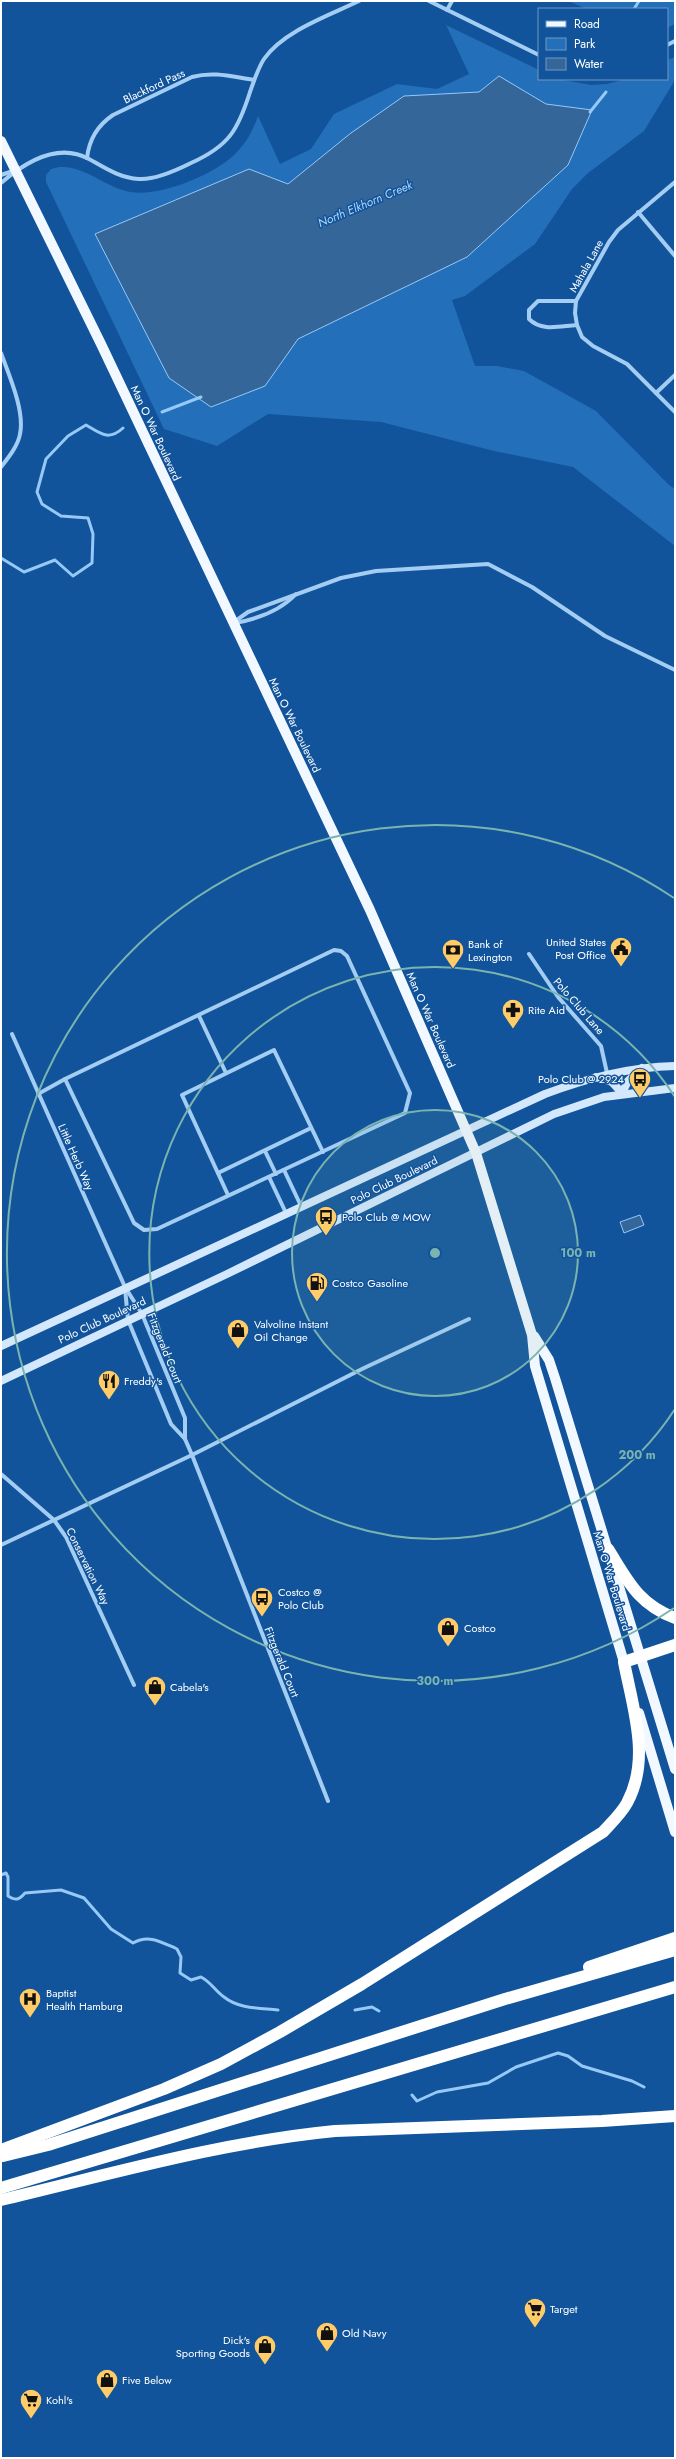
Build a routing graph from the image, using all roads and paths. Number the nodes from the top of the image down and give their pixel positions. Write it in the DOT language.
graph roads {
  1 [pos="360,1"];
  2 [pos="429,1"];
  3 [pos="452,1"];
  4 [pos="448,10"];
  5 [pos="538,55"];
  6 [pos="254,80"];
  7 [pos="1,141"];
  8 [pos="87,158"];
  9 [pos="15,170"];
  10 [pos="1,175"];
  11 [pos="675,182"];
  12 [pos="1,183"];
  13 [pos="638,212"];
  14 [pos="675,256"];
  15 [pos="576,301"];
  16 [pos="576,325"];
  17 [pos="1,353"];
  18 [pos="675,375"];
  19 [pos="656,393"];
  20 [pos="675,412"];
  21 [pos="1,467"];
  22 [pos="296,594"];
  23 [pos="232,624"];
  24 [pos="675,670"];
  25 [pos="528,954"];
  26 [pos="199,1016"];
  27 [pos="12,1034"];
  28 [pos="675,1066"];
  29 [pos="643,1068"];
  30 [pos="226,1073"];
  31 [pos="607,1073"];
  32 [pos="592,1077"];
  33 [pos="65,1079"];
  34 [pos="675,1088"];
  35 [pos="622,1093"];
  36 [pos="38,1094"];
  37 [pos="311,1128"];
  38 [pos="467,1130"];
  39 [pos="265,1151"];
  40 [pos="323,1152"];
  41 [pos="476,1153"];
  42 [pos="284,1170"];
  43 [pos="218,1173"];
  44 [pos="276,1174"];
  45 [pos="269,1177"];
  46 [pos="228,1196"];
  47 [pos="301,1206"];
  48 [pos="286,1213"];
  49 [pos="125,1287"];
  50 [pos="142,1314"];
  51 [pos="469,1319"];
  52 [pos="128,1320"];
  53 [pos="532,1335"];
  54 [pos="1,1346"];
  55 [pos="1,1381"];
  56 [pos="185,1440"];
  57 [pos="192,1456"];
  58 [pos="1,1474"];
  59 [pos="54,1520"];
  60 [pos="1,1545"];
  61 [pos="608,1549"];
  62 [pos="675,1618"];
  63 [pos="675,1645"];
  64 [pos="640,1656"];
  65 [pos="624,1662"];
  66 [pos="134,1685"];
  67 [pos="675,1769"];
  68 [pos="328,1801"];
  69 [pos="675,1832"];
  70 [pos="675,1938"];
  71 [pos="675,1950"];
  72 [pos="675,1986"];
  73 [pos="505,1999"];
  74 [pos="675,2118"];
  75 [pos="1,2150"];
  76 [pos="1,2157"];
  77 [pos="1,2188"];
  78 [pos="1,2200"];
  1 -- 6 [label="street"];
  2 -- 4 [label="street"];
  3 -- 4 [label="street"];
  4 -- 5 [label="street"];
  6 -- 8 [label="street, Blackford Pass"];
  6 -- 8 [label="street"];
  7 -- 9 [label="main road, Man O War Boulevard"];
  8 -- 9 [label="street"];
  9 -- 10 [label="street"];
  9 -- 12 [label="street"];
  9 -- 23 [label="main road, Man O War Boulevard"];
  11 -- 13 [label="street, Mahala Lane"];
  13 -- 14 [label="street"];
  13 -- 15 [label="street, Mahala Lane"];
  15 -- 16 [label="street, Mahala Lane"];
  15 -- 16 [label="street"];
  16 -- 19 [label="street"];
  17 -- 21 [label="street"];
  18 -- 19 [label="street"];
  19 -- 20 [label="street"];
  22 -- 23 [label="street"];
  22 -- 23 [label="street"];
  22 -- 24 [label="street"];
  23 -- 38 [label="main road, Man O War Boulevard"];
  25 -- 31 [label="street, Polo Club Lane"];
  26 -- 30 [label="street"];
  26 -- 33 [label="street"];
  26 -- 40 [label="street"];
  27 -- 36 [label="street, Little Herb Way"];
  28 -- 29 [label="street, Polo Club Boulevard"];
  29 -- 31 [label="street, Polo Club Boulevard"];
  29 -- 35 [label="street"];
  30 -- 37 [label="street"];
  30 -- 43 [label="street"];
  31 -- 32 [label="street, Polo Club Boulevard"];
  32 -- 35 [label="street"];
  32 -- 38 [label="street, Polo Club Boulevard"];
  33 -- 36 [label="street"];
  33 -- 46 [label="street"];
  34 -- 35 [label="street, Polo Club Boulevard"];
  35 -- 41 [label="street, Polo Club Boulevard"];
  36 -- 49 [label="street, Little Herb Way"];
  37 -- 39 [label="street"];
  37 -- 40 [label="street"];
  38 -- 41 [label="main road, Man O War Boulevard"];
  38 -- 47 [label="street, Polo Club Boulevard"];
  39 -- 43 [label="street"];
  39 -- 44 [label="street"];
  40 -- 42 [label="street"];
  41 -- 50 [label="street, Polo Club Boulevard"];
  41 -- 53 [label="main road, Man O War Boulevard"];
  42 -- 44 [label="street"];
  42 -- 47 [label="street"];
  43 -- 46 [label="street"];
  44 -- 45 [label="street"];
  45 -- 46 [label="street"];
  45 -- 48 [label="street"];
  47 -- 48 [label="street, Polo Club Boulevard"];
  48 -- 49 [label="street, Polo Club Boulevard"];
  49 -- 50 [label="street, Fitzgerald Court"];
  49 -- 52 [label="street, Fitzgerald Court"];
  49 -- 54 [label="street, Polo Club Boulevard"];
  50 -- 52 [label="street, Polo Club Boulevard"];
  50 -- 56 [label="street, Fitzgerald Court"];
  51 -- 57 [label="street"];
  52 -- 55 [label="street, Polo Club Boulevard"];
  52 -- 56 [label="street, Fitzgerald Court"];
  53 -- 61 [label="main road, Man O War Boulevard"];
  53 -- 65 [label="main road, Man O War Boulevard"];
  56 -- 57 [label="street, Fitzgerald Court"];
  57 -- 59 [label="street"];
  57 -- 68 [label="street, Fitzgerald Court"];
  58 -- 59 [label="street, Conservation Way"];
  59 -- 60 [label="street"];
  59 -- 66 [label="street, Conservation Way"];
  61 -- 62 [label="highway"];
  61 -- 64 [label="main road, Man O War Boulevard"];
  63 -- 64 [label="highway"];
  64 -- 65 [label="highway"];
  64 -- 67 [label="main road, Man O War Boulevard"];
  65 -- 69 [label="main road, Man O War Boulevard"];
  65 -- 75 [label="highway"];
  70 -- 73 [label="highway"];
  71 -- 73 [label="highway"];
  72 -- 77 [label="highway"];
  73 -- 76 [label="highway"];
  74 -- 78 [label="highway"];
}
